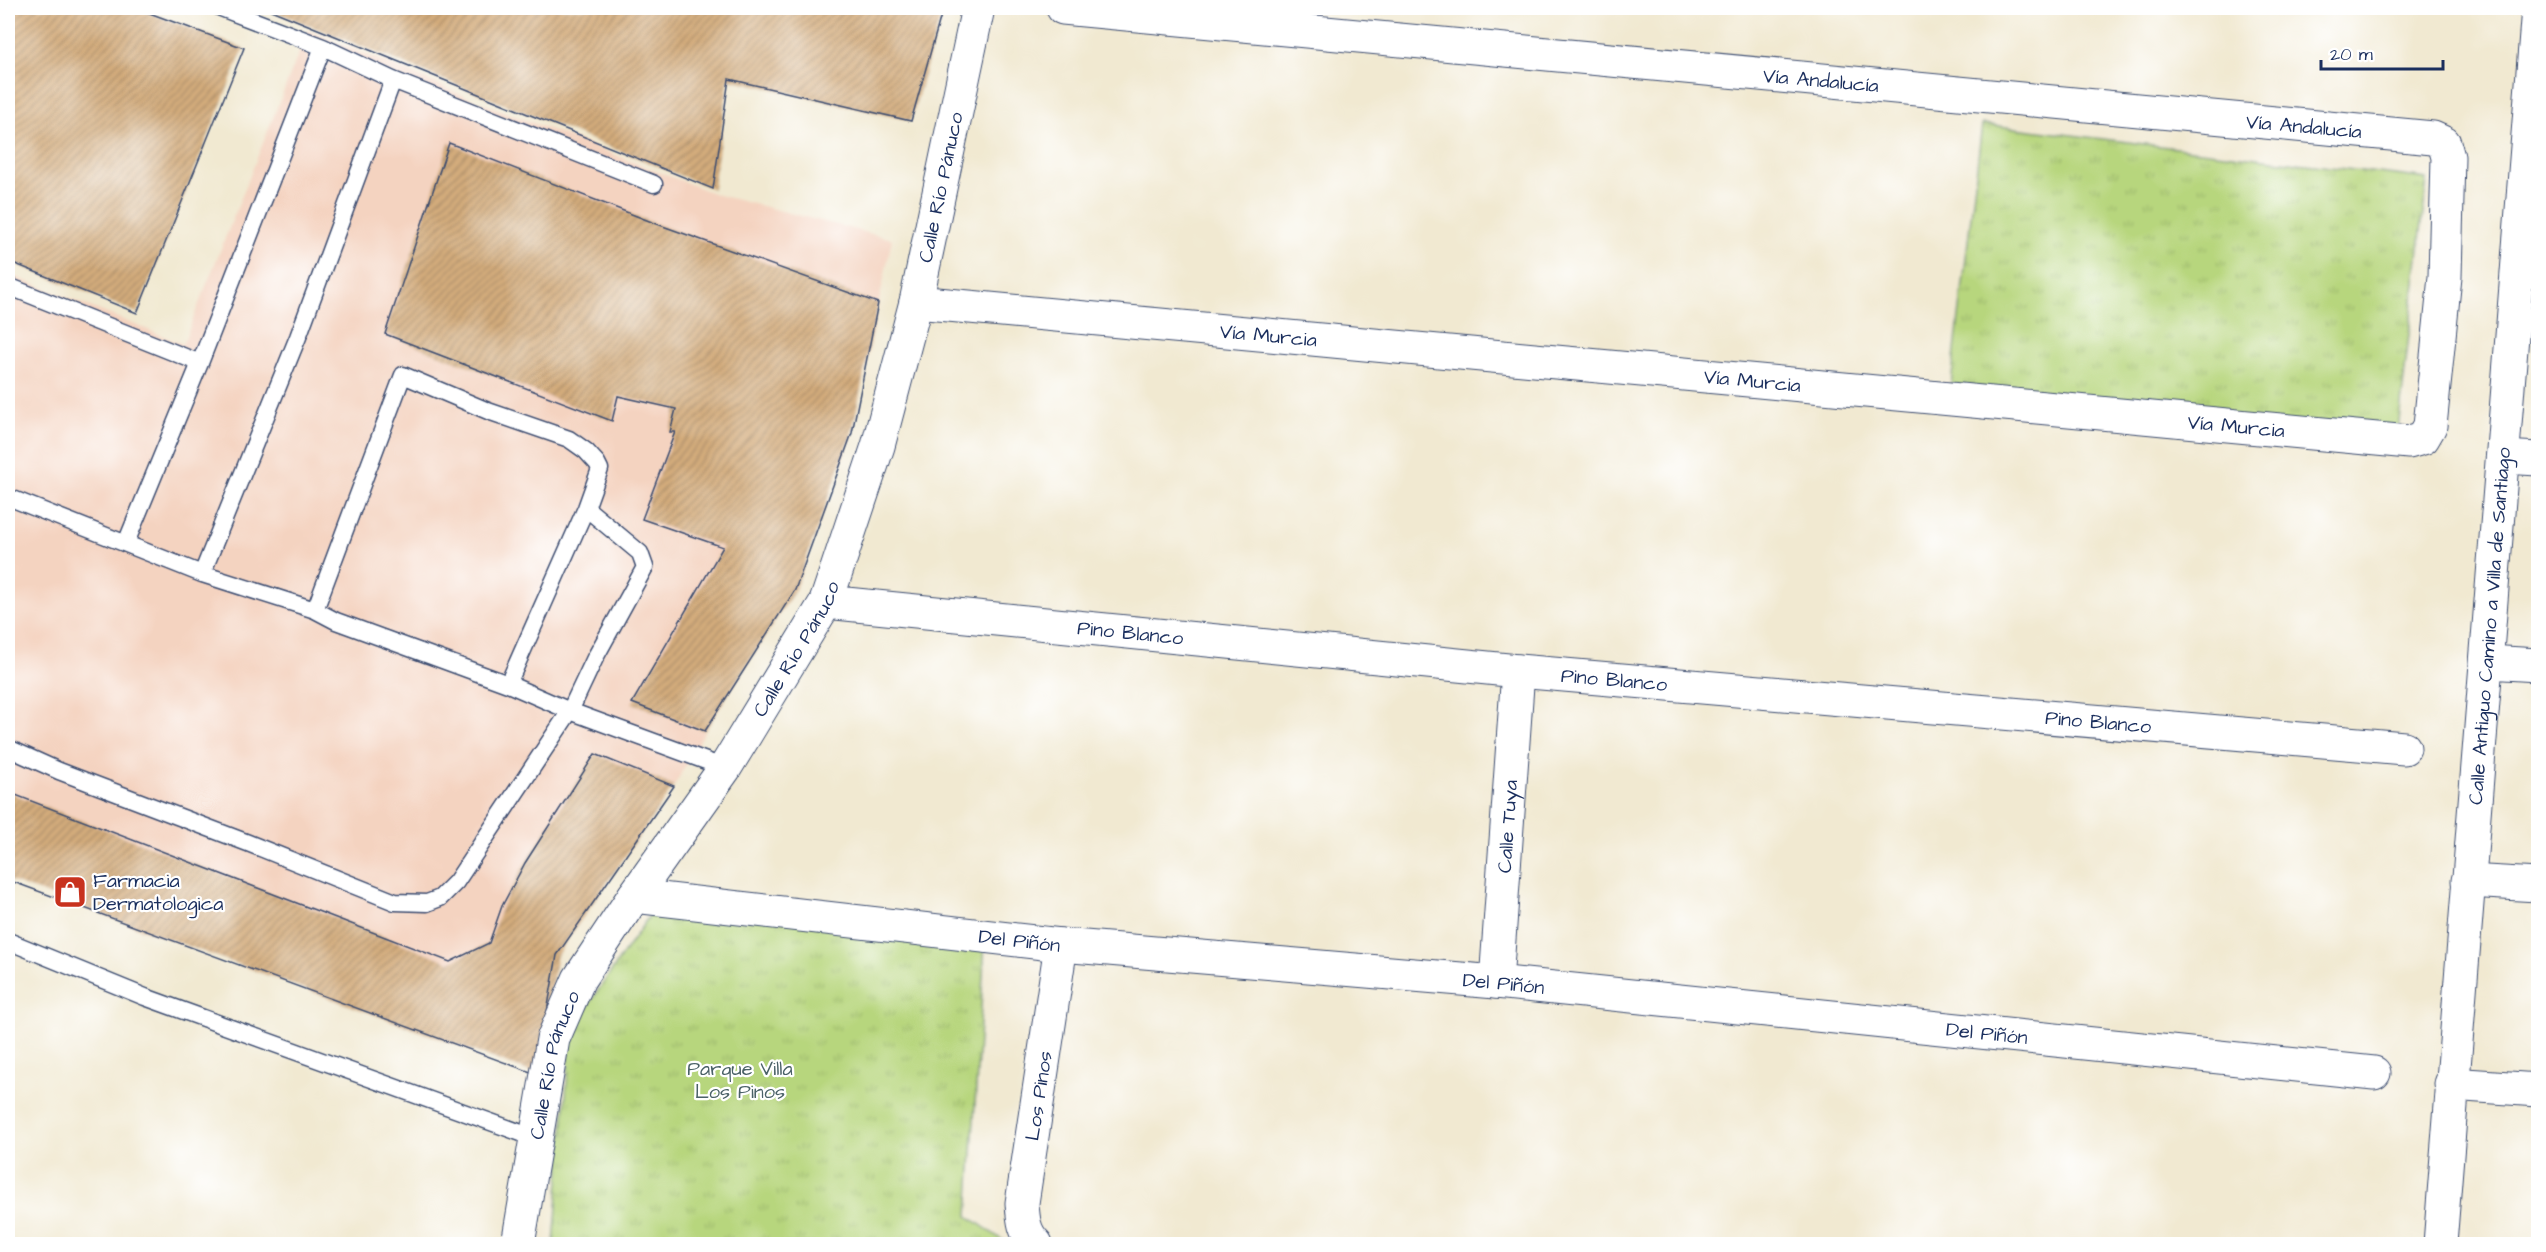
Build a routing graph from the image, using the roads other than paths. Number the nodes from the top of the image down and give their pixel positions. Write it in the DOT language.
graph roads {
  1 [pos="221,8"];
  2 [pos="978,8"];
  3 [pos="1063,8"];
  4 [pos="2538,19"];
  5 [pos="323,47"];
  6 [pos="393,80"];
  7 [pos="654,184"];
  8 [pos="2530,245"];
  9 [pos="2445,277"];
  10 [pos="8,286"];
  11 [pos="916,302"];
  12 [pos="200,363"];
  13 [pos="2504,457"];
  14 [pos="2538,459"];
  15 [pos="8,497"];
  16 [pos="586,508"];
  17 [pos="126,543"];
  18 [pos="202,574"];
  19 [pos="826,602"];
  20 [pos="315,610"];
  21 [pos="2488,663"];
  22 [pos="2538,665"];
  23 [pos="1518,671"];
  24 [pos="508,684"];
  25 [pos="570,711"];
  26 [pos="8,748"];
  27 [pos="2404,748"];
  28 [pos="725,768"];
  29 [pos="2468,881"];
  30 [pos="2538,885"];
  31 [pos="633,896"];
  32 [pos="8,941"];
  33 [pos="1061,945"];
  34 [pos="1496,982"];
  35 [pos="2374,1073"];
  36 [pos="2451,1084"];
  37 [pos="2538,1090"];
  38 [pos="536,1138"];
  39 [pos="518,1245"];
  40 [pos="1036,1245"];
  41 [pos="2440,1245"];
  1 -- 5 [label="lane"];
  2 -- 11 [label="street, Calle Río Pánuco"];
  3 -- 9 [label="street, Vía Andalucía"];
  4 -- 8 [label="street, Calle Antiguo Camino a Villa de Santiago"];
  5 -- 6 [label="lane"];
  5 -- 12 [label="lane"];
  6 -- 7 [label="lane"];
  6 -- 18 [label="lane"];
  8 -- 13 [label="street, Calle Antiguo Camino a Villa de Santiago"];
  9 -- 11 [label="street, Vía Murcia"];
  10 -- 12 [label="lane"];
  11 -- 19 [label="street, Calle Río Pánuco"];
  12 -- 17 [label="lane"];
  13 -- 14 [label="street"];
  13 -- 21 [label="street, Calle Antiguo Camino a Villa de Santiago"];
  15 -- 17 [label="lane"];
  16 -- 20 [label="lane"];
  16 -- 24 [label="lane"];
  16 -- 25 [label="lane"];
  17 -- 18 [label="lane"];
  18 -- 20 [label="lane"];
  19 -- 23 [label="street, Pino Blanco"];
  19 -- 28 [label="street, Calle Río Pánuco"];
  20 -- 24 [label="lane"];
  21 -- 22 [label="street"];
  21 -- 29 [label="street, Calle Antiguo Camino a Villa de Santiago"];
  23 -- 27 [label="street, Pino Blanco"];
  23 -- 34 [label="street, Calle Tuya"];
  24 -- 25 [label="lane"];
  25 -- 26 [label="lane"];
  25 -- 28 [label="lane"];
  28 -- 31 [label="street, Calle Río Pánuco"];
  29 -- 30 [label="street"];
  29 -- 36 [label="street, Calle Antiguo Camino a Villa de Santiago"];
  31 -- 33 [label="street, Del Piñón"];
  31 -- 38 [label="street, Calle Río Pánuco"];
  32 -- 38 [label="lane"];
  33 -- 34 [label="street, Del Piñón"];
  33 -- 40 [label="street, Los Pinos"];
  34 -- 35 [label="street, Del Piñón"];
  36 -- 37 [label="street"];
  36 -- 41 [label="street, Calle Antiguo Camino a Villa de Santiago"];
  38 -- 39 [label="street, Calle Río Pánuco"];
}
